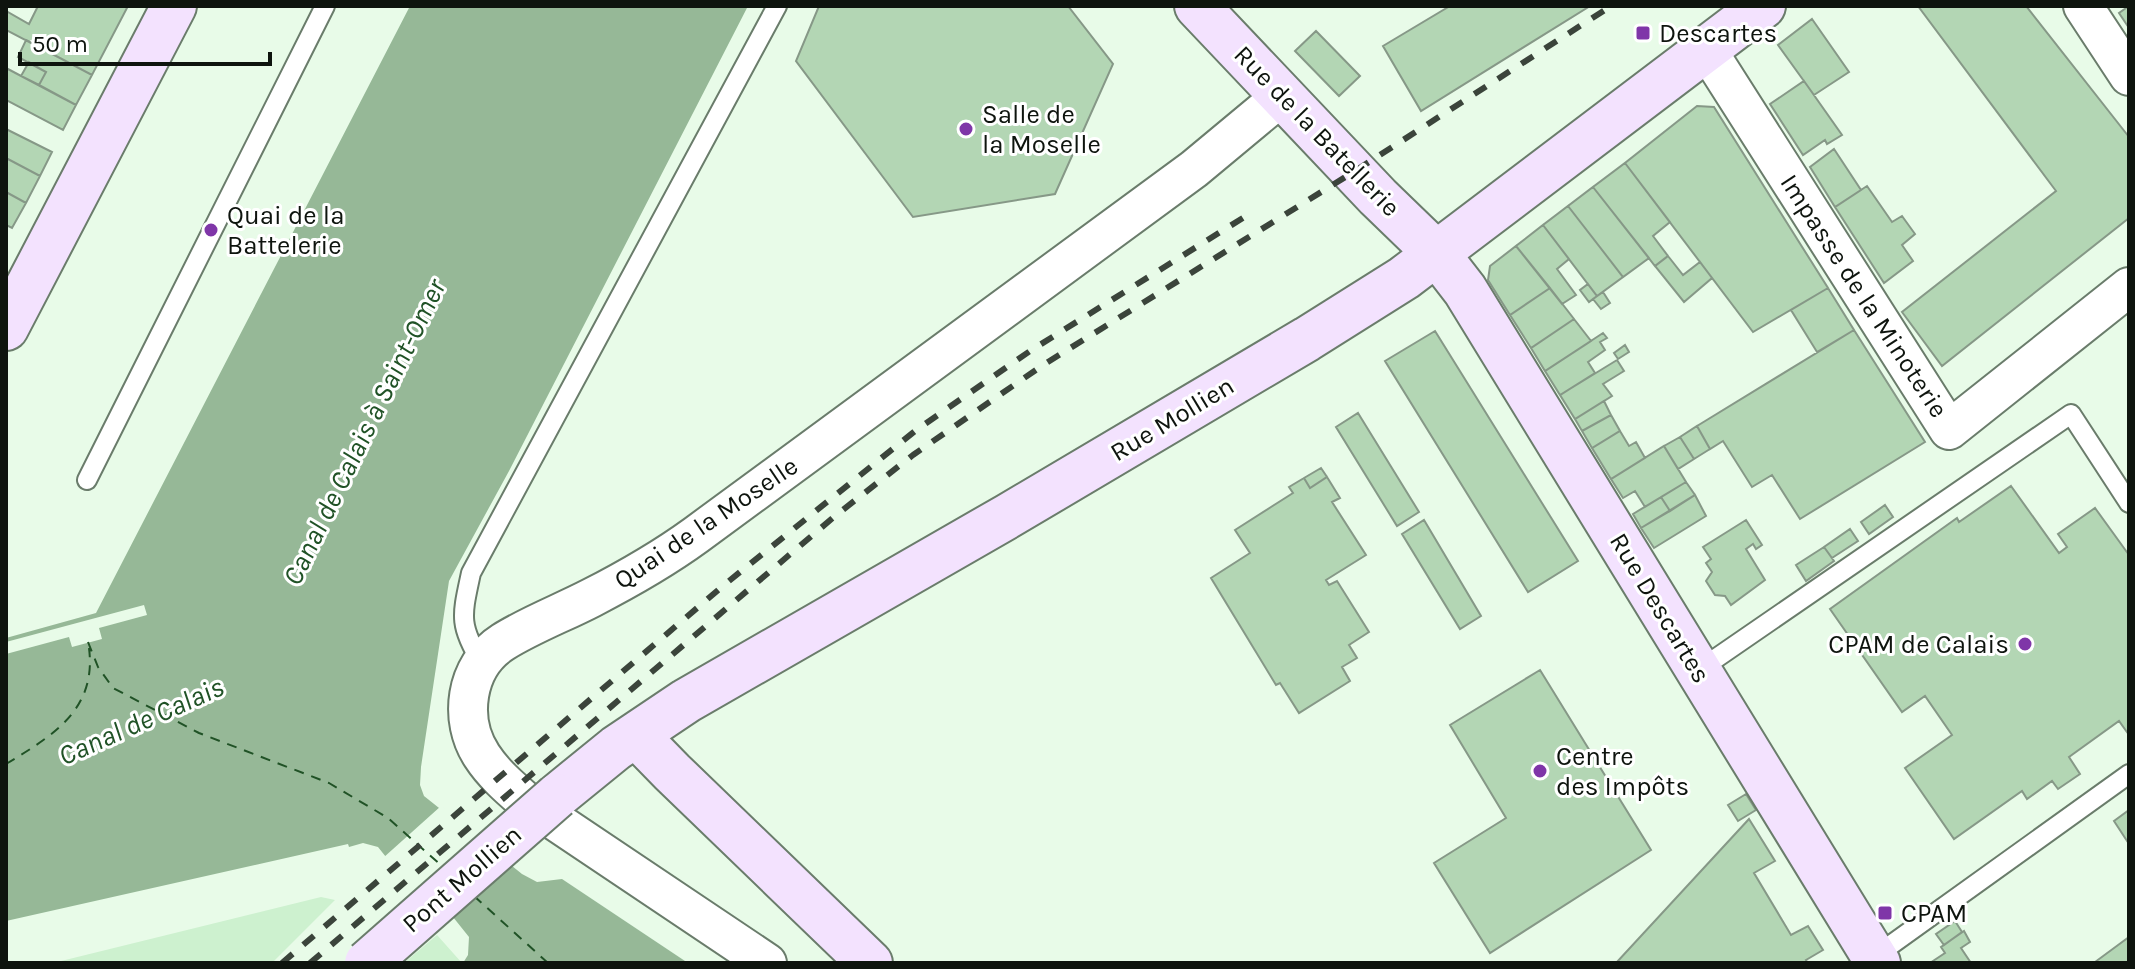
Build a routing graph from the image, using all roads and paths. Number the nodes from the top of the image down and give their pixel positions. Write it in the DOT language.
graph roads {
  1 [pos="174,6"];
  2 [pos="325,6"];
  3 [pos="777,6"];
  4 [pos="1197,6"];
  5 [pos="1763,6"];
  6 [pos="2083,6"];
  7 [pos="1707,50"];
  8 [pos="2129,76"];
  9 [pos="1283,95"];
  10 [pos="1438,255"];
  11 [pos="2129,287"];
  12 [pos="6,328"];
  13 [pos="87,480"];
  14 [pos="2129,503"];
  15 [pos="482,663"];
  16 [pos="1698,670"];
  17 [pos="636,735"];
  18 [pos="2129,774"];
  19 [pos="557,796"];
  20 [pos="1876,960"];
  21 [pos="367,963"];
  22 [pos="767,963"];
  23 [pos="870,963"];
  1 -- 12 [label="street"];
  2 -- 13 [label="lane"];
  3 -- 15 [label="lane"];
  4 -- 9 [label="street, Rue de la Batellerie"];
  5 -- 7 [label="street, Rue Mollien"];
  6 -- 8 [label="street"];
  7 -- 10 [label="street, Rue Mollien"];
  7 -- 11 [label="street, Impasse de la Minoterie"];
  9 -- 10 [label="street, Rue de la Batellerie"];
  9 -- 15 [label="street, Quai de la Moselle"];
  10 -- 16 [label="street, Rue Descartes"];
  10 -- 17 [label="street, Rue Mollien"];
  14 -- 16 [label="lane"];
  15 -- 22 [label="street, Quai de la Moselle"];
  16 -- 20 [label="street, Rue Descartes"];
  17 -- 19 [label="street, Rue Mollien"];
  17 -- 23 [label="street"];
  18 -- 20 [label="lane"];
  19 -- 21 [label="street, Pont Mollien, bridge"];
}
